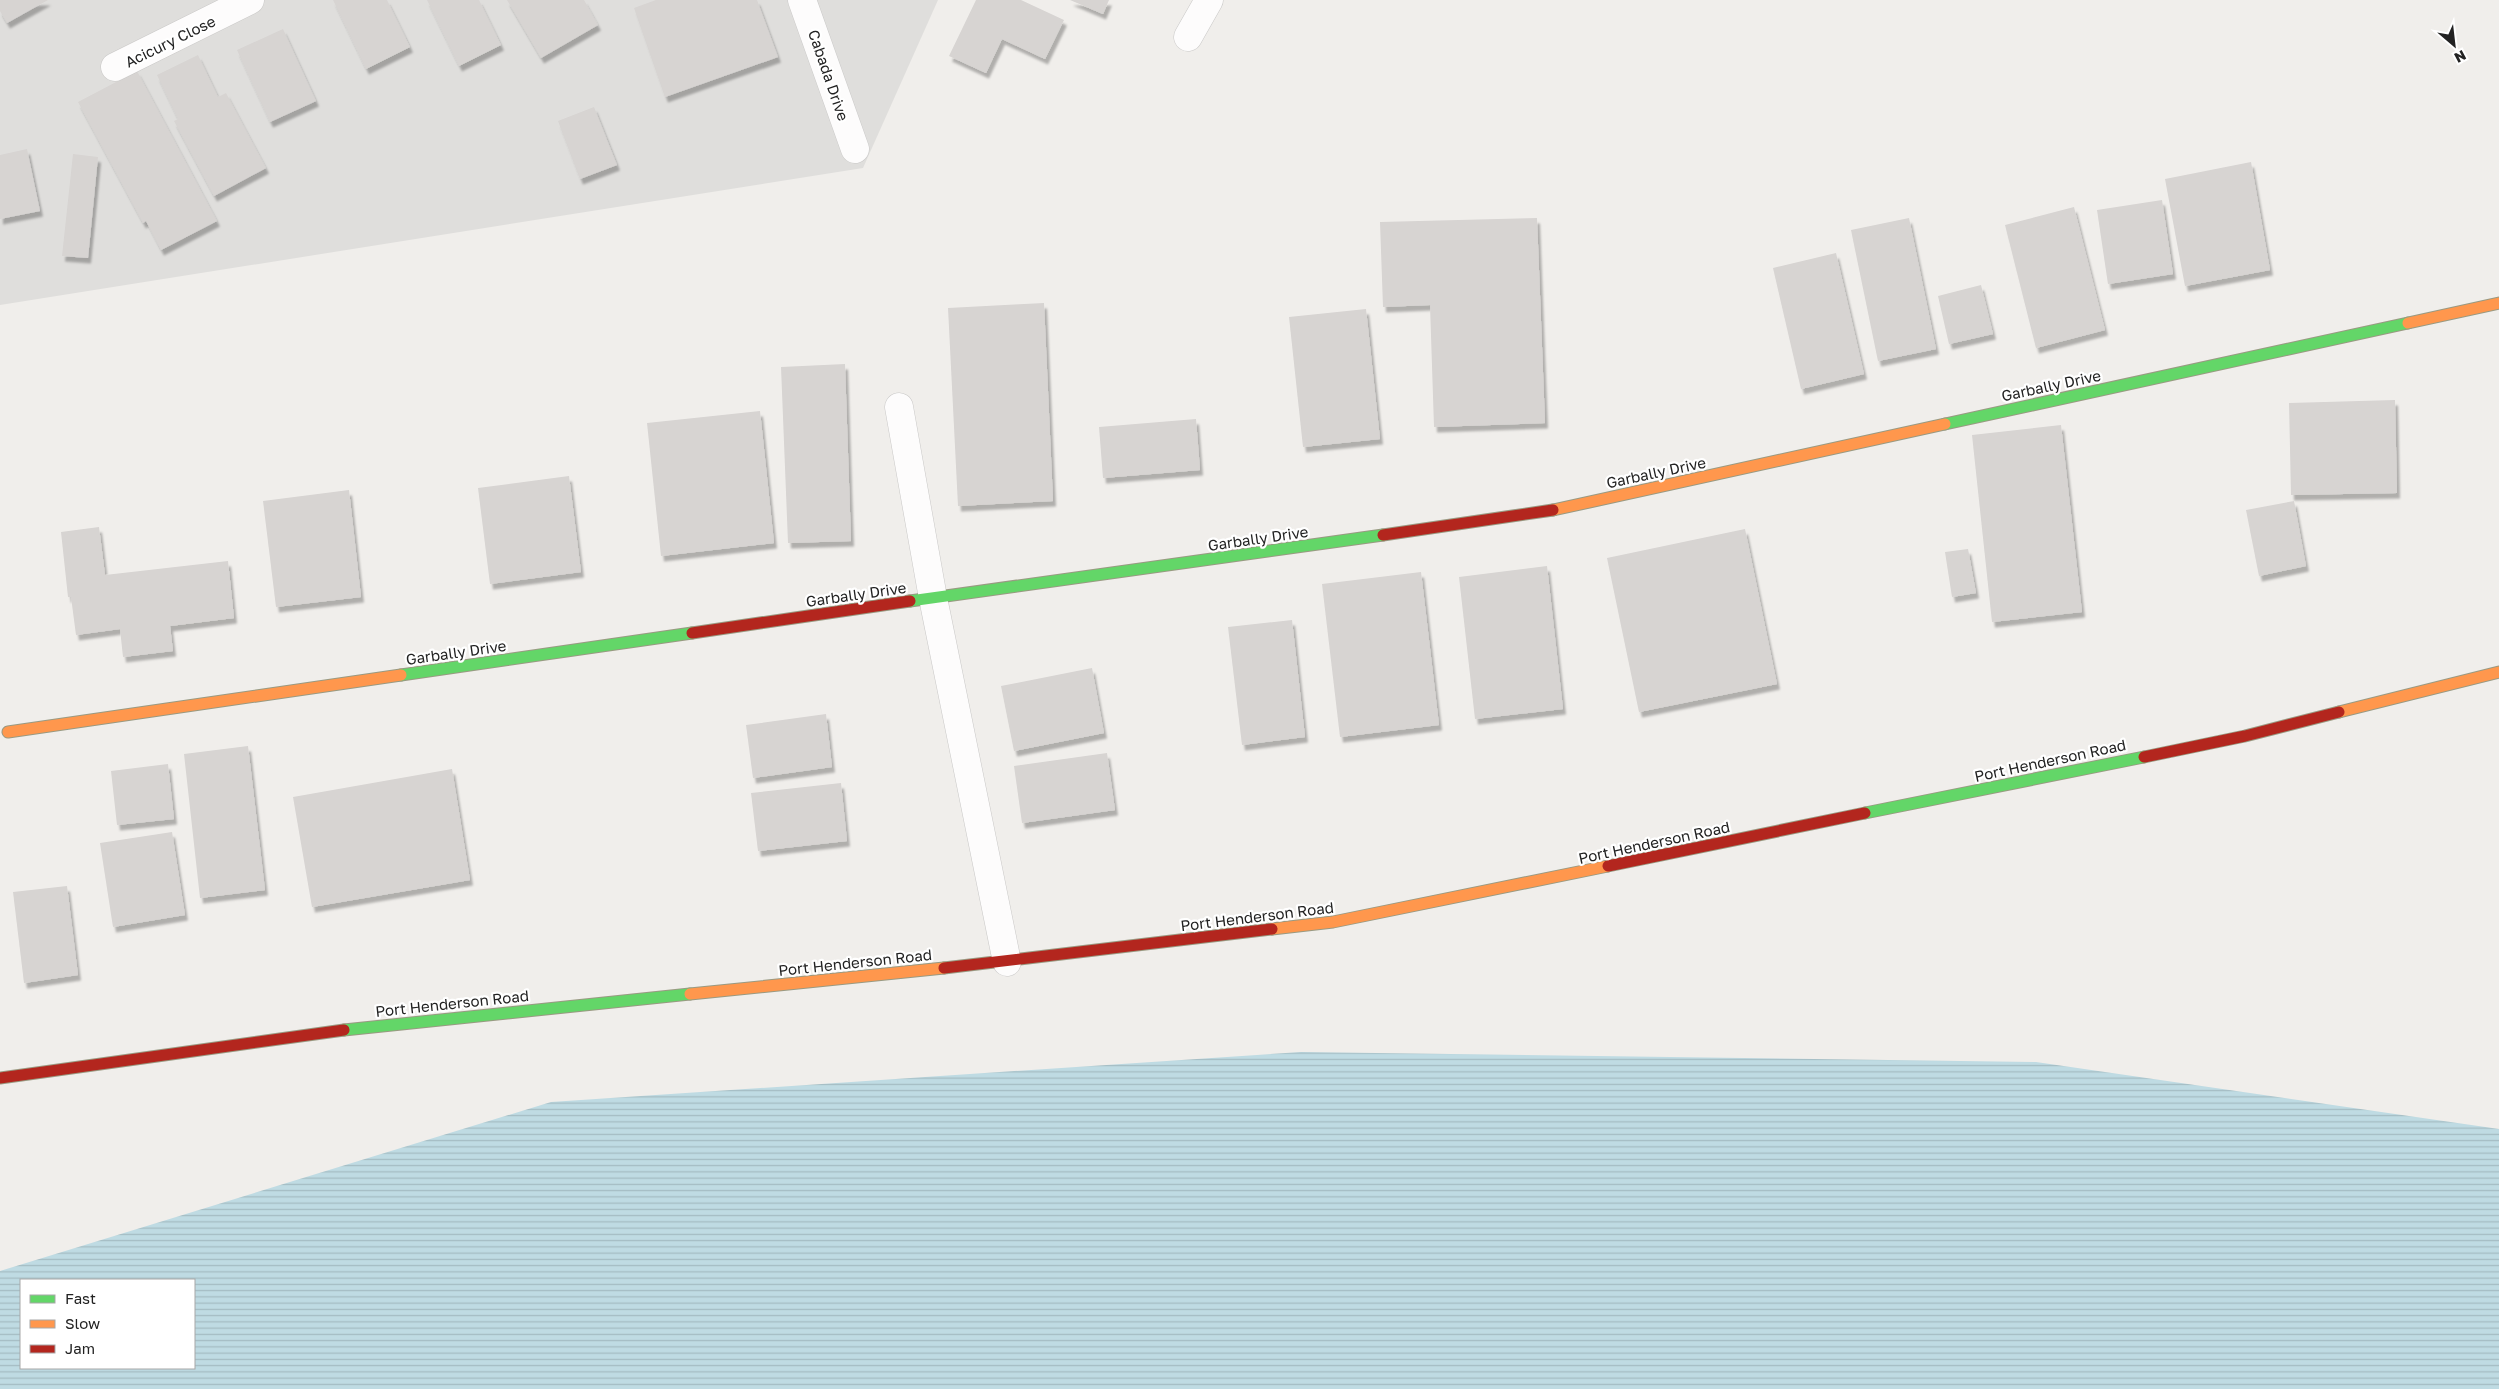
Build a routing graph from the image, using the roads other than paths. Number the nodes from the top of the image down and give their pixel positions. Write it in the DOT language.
graph roads {
  1 [pos="250,0"];
  2 [pos="802,0"];
  3 [pos="1210,0"];
  4 [pos="1188,37"];
  5 [pos="115,67"];
  6 [pos="855,150"];
  7 [pos="2499,303"];
  8 [pos="899,407"];
  9 [pos="933,598"];
  10 [pos="2499,672"];
  11 [pos="8,732"];
  12 [pos="1007,962"];
  13 [pos="0,1078"];
  1 -- 5 [label="street, Acicury Close"];
  2 -- 6 [label="street, Cabada Drive"];
  3 -- 4 [label="street"];
  7 -- 9 [label="street, Garbally Drive"];
  8 -- 9 [label="street"];
  9 -- 11 [label="street, Garbally Drive"];
  9 -- 12 [label="street"];
  10 -- 12 [label="street, Port Henderson Road"];
  12 -- 13 [label="street, Port Henderson Road"];
}
